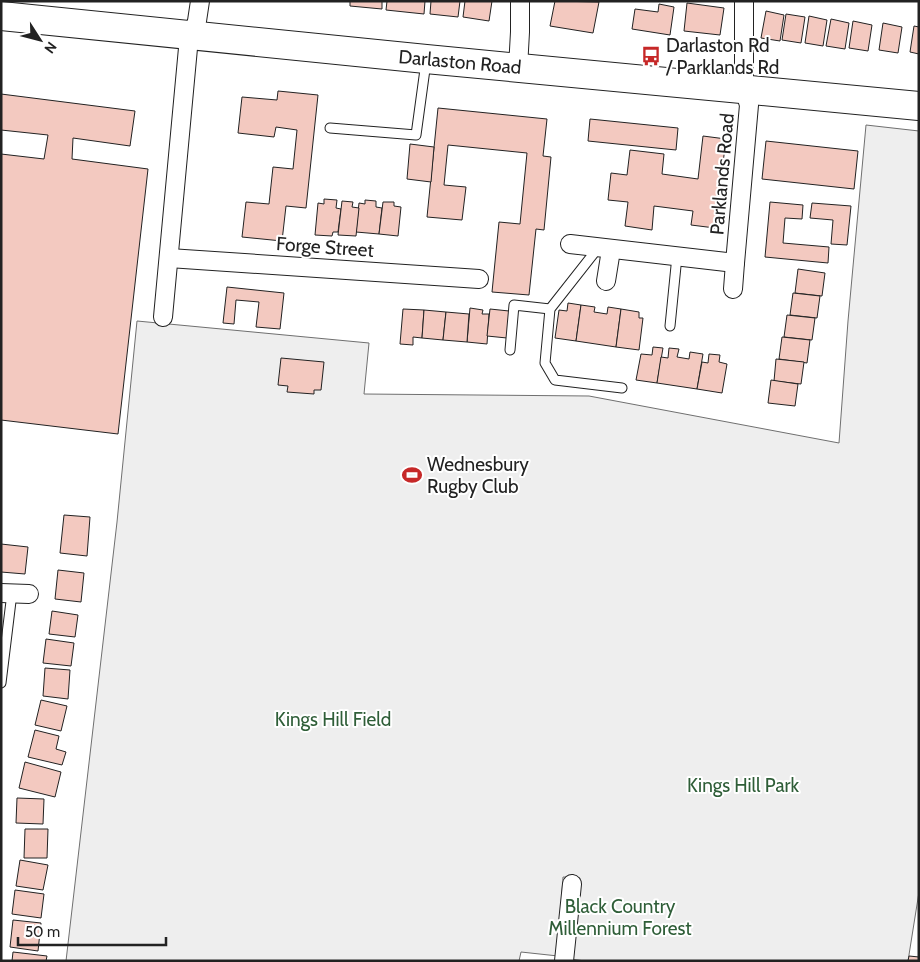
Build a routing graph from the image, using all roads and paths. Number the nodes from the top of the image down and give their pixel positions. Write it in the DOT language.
graph roads {
  1 [pos="200,1"];
  2 [pos="520,1"];
  3 [pos="744,1"];
  4 [pos="1,16"];
  5 [pos="192,35"];
  6 [pos="426,60"];
  7 [pos="518,68"];
  8 [pos="744,89"];
  9 [pos="919,106"];
  10 [pos="330,128"];
  11 [pos="570,244"];
  12 [pos="604,249"];
  13 [pos="677,256"];
  14 [pos="169,258"];
  15 [pos="735,263"];
  16 [pos="479,279"];
  17 [pos="606,281"];
  18 [pos="733,290"];
  19 [pos="550,309"];
  20 [pos="163,317"];
  21 [pos="670,326"];
  22 [pos="510,350"];
  23 [pos="622,388"];
  24 [pos="7,593"];
  25 [pos="30,594"];
  26 [pos="1,684"];
  27 [pos="572,884"];
  28 [pos="564,961"];
  1 -- 5 [label="street"];
  2 -- 7 [label="street"];
  3 -- 8 [label="street, Parklands Road"];
  4 -- 5 [label="main road, Darlaston Road"];
  5 -- 6 [label="main road, Darlaston Road"];
  5 -- 14 [label="street"];
  6 -- 7 [label="main road, Darlaston Road"];
  6 -- 10 [label="lane"];
  7 -- 8 [label="main road, Darlaston Road"];
  8 -- 9 [label="main road, Darlaston Road"];
  8 -- 15 [label="street, Parklands Road"];
  11 -- 12 [label="street, Parklands Road"];
  12 -- 13 [label="street, Parklands Road"];
  12 -- 17 [label="street"];
  12 -- 19 [label="lane"];
  13 -- 15 [label="street, Parklands Road"];
  13 -- 21 [label="lane"];
  14 -- 16 [label="street, Forge Street"];
  14 -- 20 [label="street"];
  15 -- 18 [label="street, Parklands Road"];
  19 -- 22 [label="lane"];
  19 -- 23 [label="lane"];
  24 -- 25 [label="street"];
  24 -- 26 [label="lane"];
  27 -- 28 [label="street"];
}
